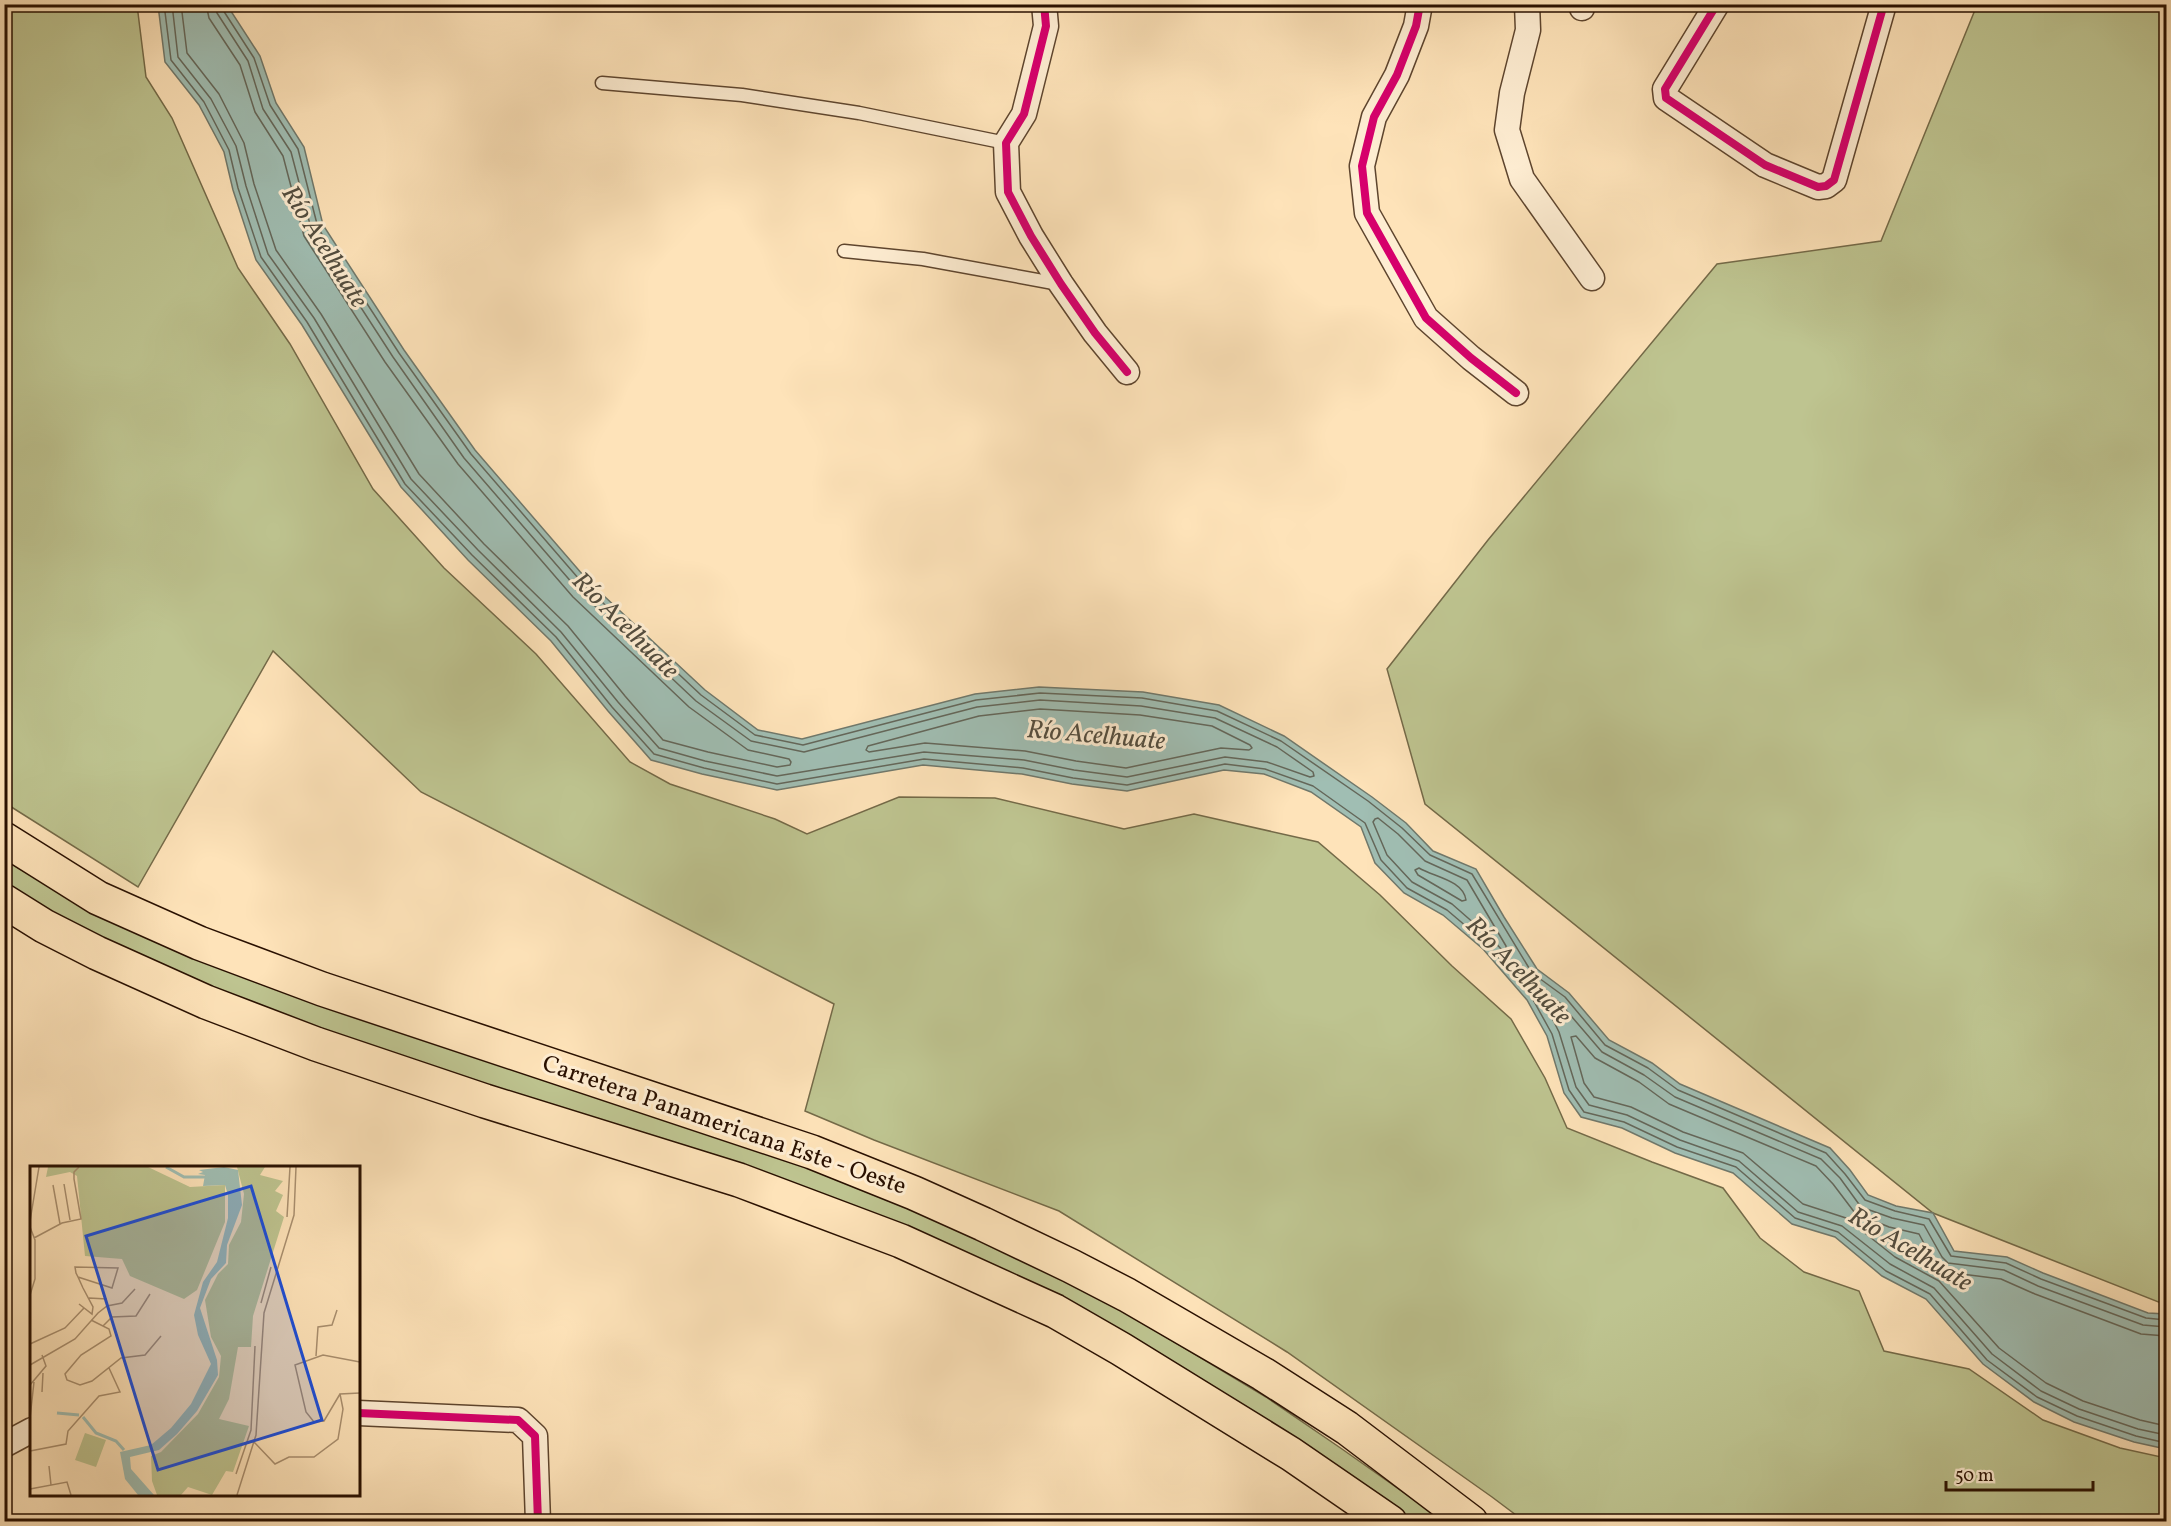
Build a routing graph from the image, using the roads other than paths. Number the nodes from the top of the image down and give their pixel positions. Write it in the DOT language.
graph roads {
  1 [pos="1044,4"];
  2 [pos="1420,4"];
  3 [pos="1527,4"];
  4 [pos="1717,4"];
  5 [pos="1884,4"];
  6 [pos="602,83"];
  7 [pos="1006,143"];
  8 [pos="844,251"];
  9 [pos="1592,278"];
  10 [pos="1061,284"];
  11 [pos="1127,372"];
  12 [pos="1515,393"];
  13 [pos="4,839"];
  14 [pos="4,901"];
  15 [pos="360,1413"];
  16 [pos="30,1431"];
  17 [pos="4,1445"];
  18 [pos="538,1521"];
  19 [pos="1390,1521"];
  20 [pos="1471,1521"];
  1 -- 7 [label="street"];
  2 -- 12 [label="street"];
  3 -- 9 [label="street"];
  4 -- 5 [label="street"];
  6 -- 7 [label="lane"];
  7 -- 10 [label="street"];
  8 -- 10 [label="lane"];
  10 -- 11 [label="street"];
  13 -- 20 [label="highway, Carretera Panamericana Este - Oeste"];
  14 -- 19 [label="highway, Carretera Panamericana Este - Oeste"];
  15 -- 18 [label="street"];
  16 -- 17 [label="street"];
}
